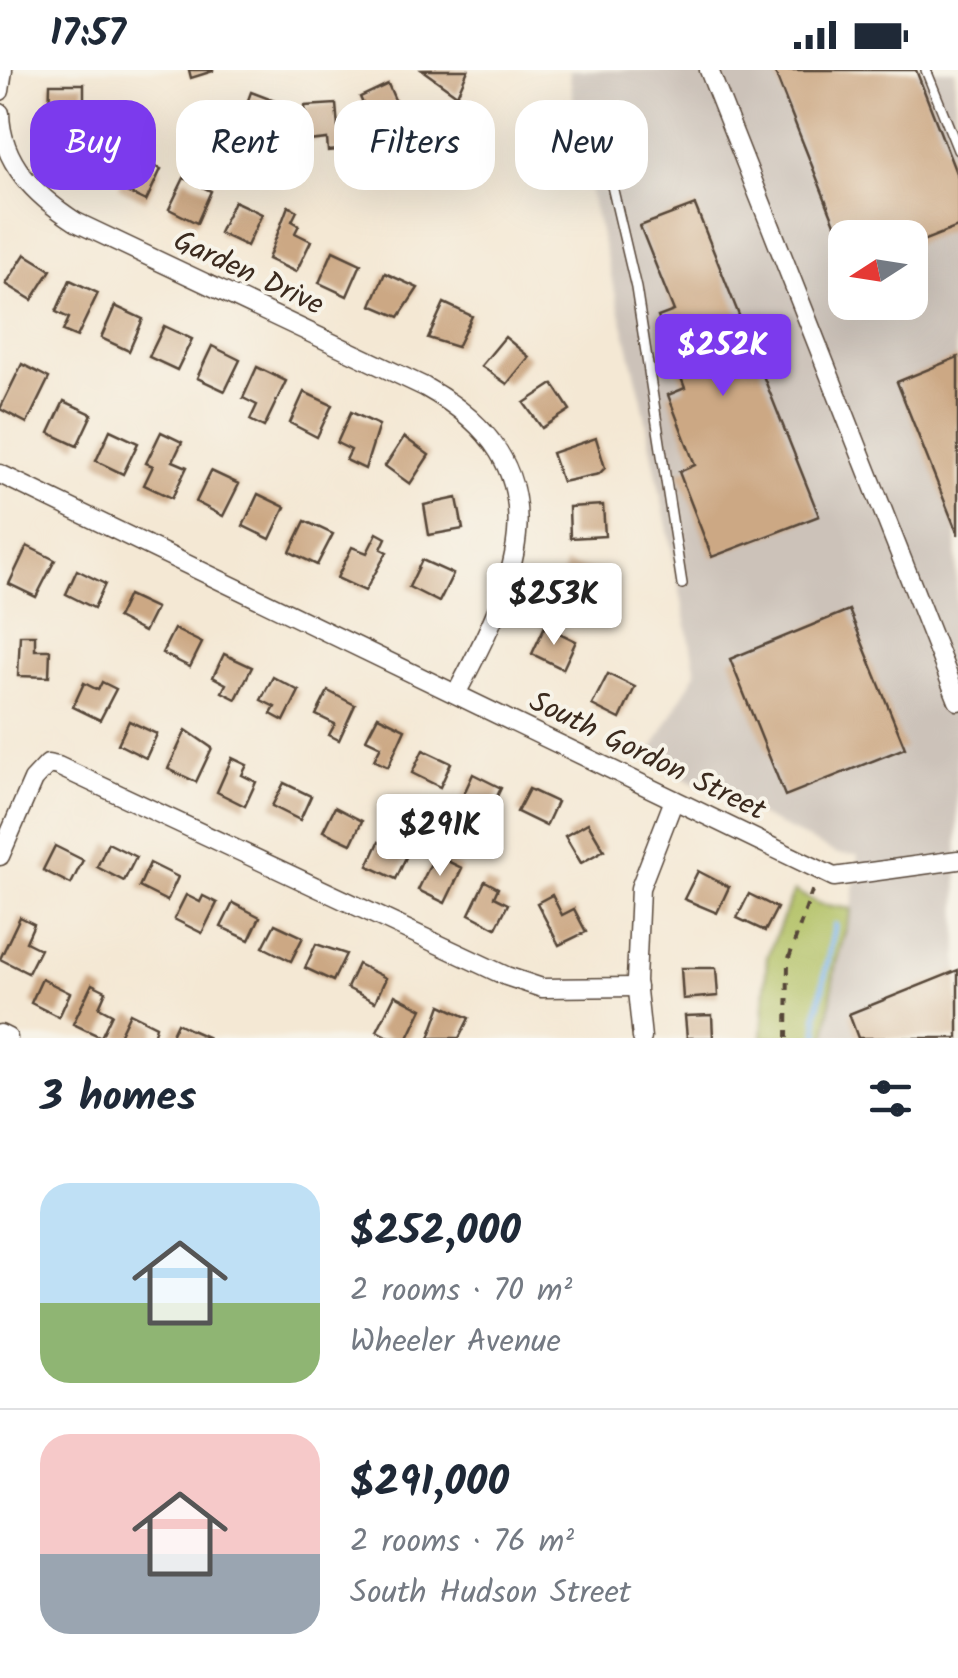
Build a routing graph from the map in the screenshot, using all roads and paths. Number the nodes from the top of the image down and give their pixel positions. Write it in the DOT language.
graph roads {
  1 [pos="2,70"];
  2 [pos="709,70"];
  3 [pos="926,70"];
  4 [pos="0,91"];
  5 [pos="0,113"];
  6 [pos="958,150"];
  7 [pos="613,190"];
  8 [pos="0,474"];
  9 [pos="682,584"];
  10 [pos="457,692"];
  11 [pos="958,700"];
  12 [pos="674,800"];
  13 [pos="0,856"];
  14 [pos="958,860"];
  15 [pos="820,870"];
  16 [pos="637,986"];
  17 [pos="0,1034"];
  18 [pos="8,1038"];
  19 [pos="642,1038"];
  20 [pos="787,1038"];
  1 -- 4 [label="street"];
  2 -- 11 [label="street"];
  3 -- 6 [label="lane"];
  5 -- 10 [label="street, Garden Drive"];
  7 -- 9 [label="lane"];
  8 -- 10 [label="street, South Gordon Street"];
  10 -- 12 [label="street, South Gordon Street"];
  12 -- 15 [label="street, South Gordon Street"];
  12 -- 16 [label="street"];
  13 -- 16 [label="street"];
  14 -- 15 [label="street, South Gordon Street"];
  15 -- 20 [label="path"];
  16 -- 19 [label="street"];
  17 -- 18 [label="street"];
}
